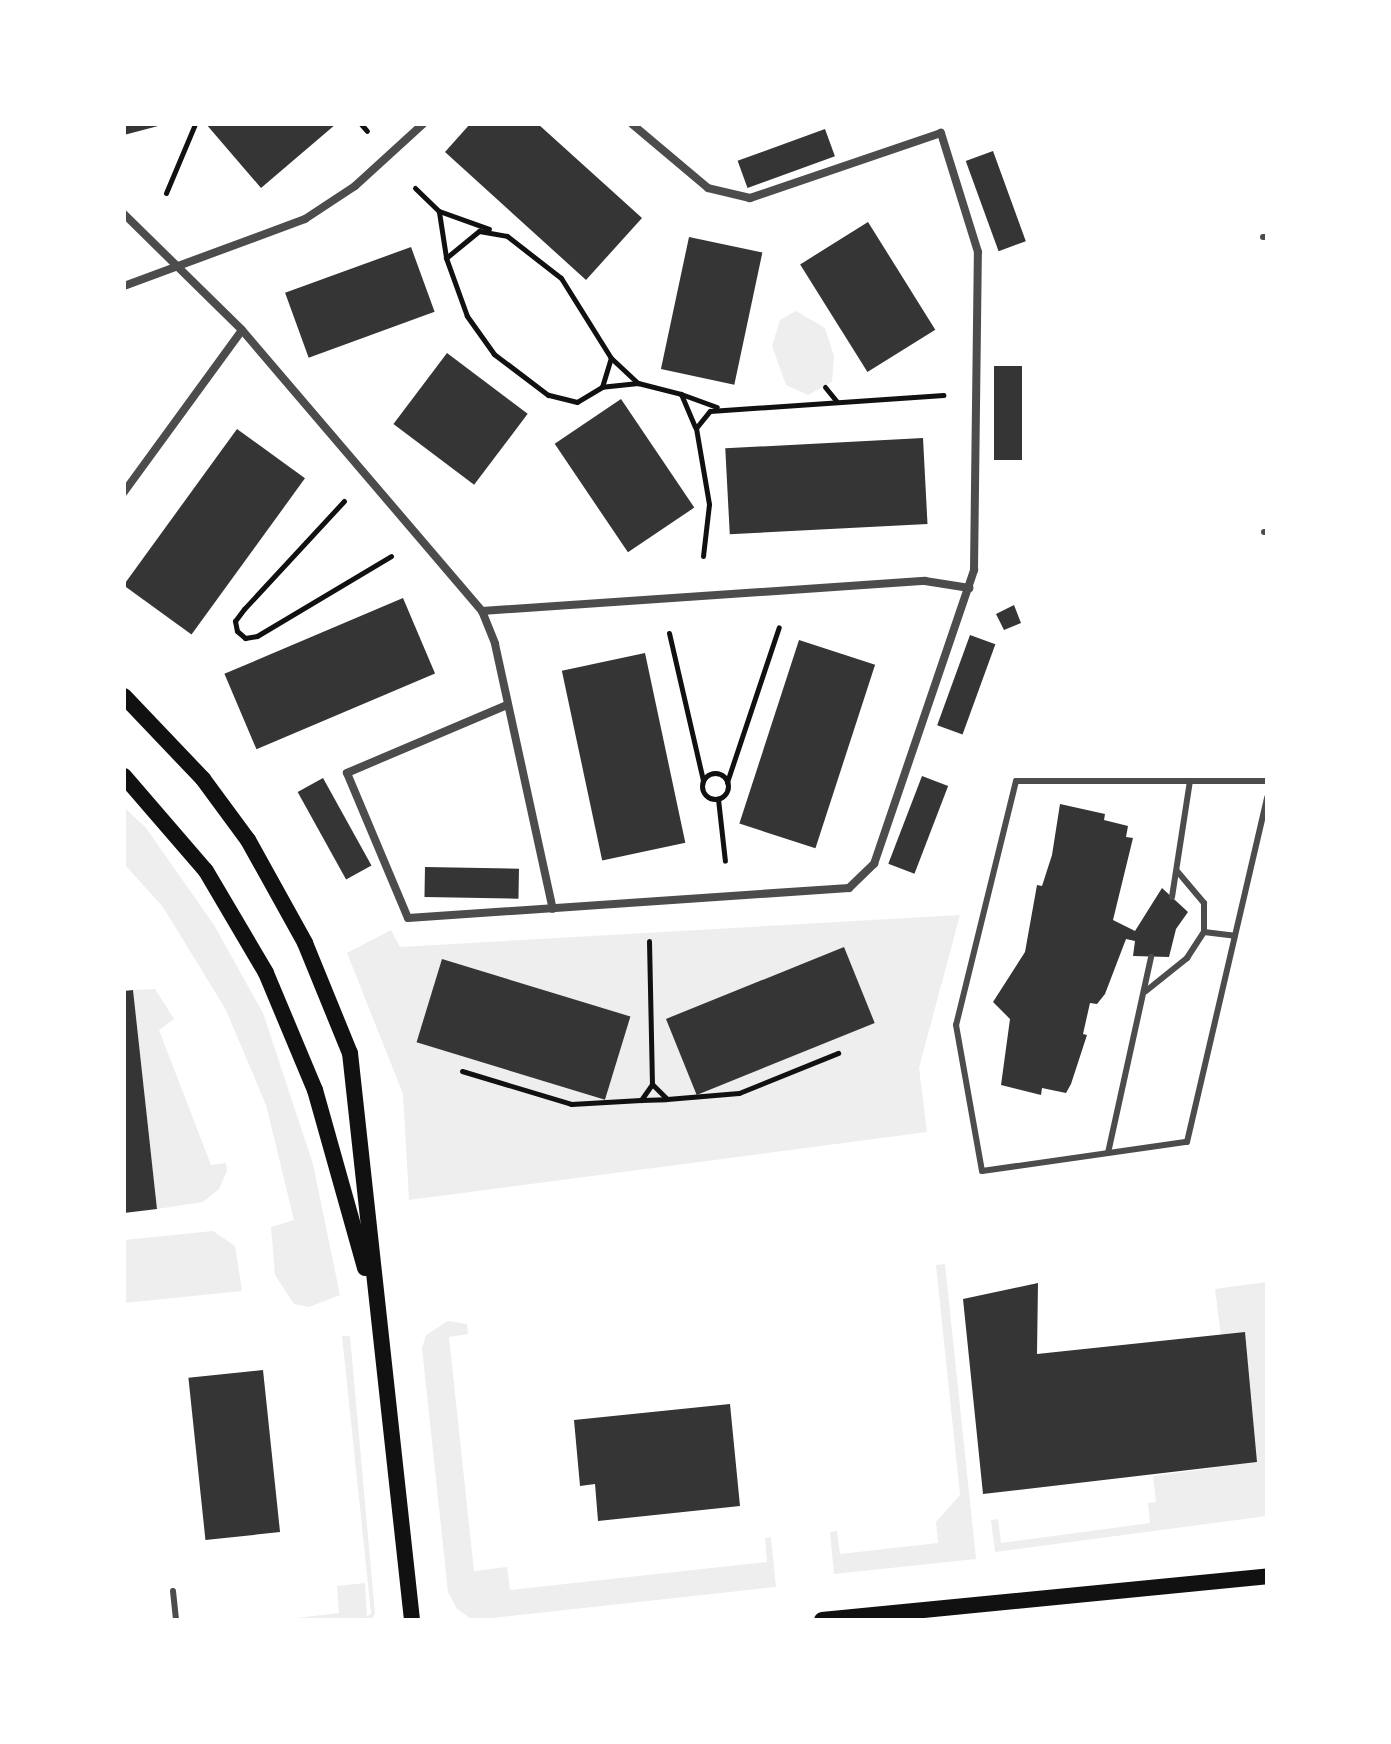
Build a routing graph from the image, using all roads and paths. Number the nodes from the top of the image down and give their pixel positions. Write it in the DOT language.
graph roads {
  1 [pos="195,124"];
  2 [pos="361,124"];
  3 [pos="423,124"];
  4 [pos="632,124"];
  5 [pos="367,131"];
  6 [pos="415,188"];
  7 [pos="166,193"];
  8 [pos="439,211"];
  9 [pos="124,214"];
  10 [pos="490,229"];
  11 [pos="446,258"];
  12 [pos="178,265"];
  13 [pos="124,286"];
  14 [pos="242,330"];
  15 [pos="611,358"];
  16 [pos="638,383"];
  17 [pos="602,387"];
  18 [pos="825,387"];
  19 [pos="681,394"];
  20 [pos="943,395"];
  21 [pos="837,402"];
  22 [pos="718,407"];
  23 [pos="696,428"];
  24 [pos="124,492"];
  25 [pos="344,501"];
  26 [pos="391,556"];
  27 [pos="703,556"];
  28 [pos="969,588"];
  29 [pos="482,611"];
  30 [pos="779,627"];
  31 [pos="669,633"];
  32 [pos="124,696"];
  33 [pos="507,705"];
  34 [pos="124,776"];
  35 [pos="703,780"];
  36 [pos="1190,781"];
  37 [pos="1267,781"];
  38 [pos="727,782"];
  39 [pos="1267,797"];
  40 [pos="718,799"];
  41 [pos="725,861"];
  42 [pos="1177,871"];
  43 [pos="1172,897"];
  44 [pos="553,909"];
  45 [pos="1204,932"];
  46 [pos="1235,936"];
  47 [pos="649,941"];
  48 [pos="1151,957"];
  49 [pos="1145,991"];
  50 [pos="838,1053"];
  51 [pos="462,1071"];
  52 [pos="652,1084"];
  53 [pos="667,1099"];
  54 [pos="641,1100"];
  55 [pos="1108,1153"];
  56 [pos="378,1312"];
  57 [pos="1267,1576"];
  58 [pos="173,1591"];
  59 [pos="176,1620"];
  60 [pos="412,1620"];
  61 [pos="822,1620"];
  1 -- 7 [label="path"];
  2 -- 5 [label="path"];
  3 -- 12 [label="street"];
  4 -- 28 [label="street"];
  6 -- 8 [label="path"];
  8 -- 10 [label="path"];
  8 -- 11 [label="path"];
  9 -- 12 [label="street"];
  10 -- 11 [label="path"];
  10 -- 15 [label="path"];
  11 -- 17 [label="path"];
  12 -- 13 [label="street"];
  12 -- 14 [label="street"];
  14 -- 24 [label="street"];
  14 -- 29 [label="street"];
  15 -- 16 [label="path"];
  15 -- 17 [label="path"];
  16 -- 17 [label="path"];
  16 -- 19 [label="path"];
  18 -- 21 [label="path"];
  19 -- 22 [label="path"];
  19 -- 23 [label="path"];
  20 -- 21 [label="path"];
  21 -- 22 [label="path"];
  22 -- 23 [label="path"];
  23 -- 27 [label="path"];
  25 -- 26 [label="path"];
  28 -- 29 [label="street"];
  28 -- 44 [label="street"];
  29 -- 33 [label="street"];
  30 -- 38 [label="path"];
  31 -- 35 [label="path"];
  32 -- 56 [label="main road"];
  33 -- 44 [label="street"];
  33 -- 44 [label="street"];
  34 -- 56 [label="main road"];
  35 -- 38 [label="path"];
  35 -- 40 [label="path"];
  36 -- 37 [label="lane"];
  36 -- 42 [label="lane"];
  36 -- 55 [label="lane"];
  38 -- 40 [label="path"];
  39 -- 46 [label="lane"];
  40 -- 41 [label="path"];
  42 -- 43 [label="lane"];
  42 -- 45 [label="lane"];
  45 -- 46 [label="lane"];
  45 -- 49 [label="lane"];
  46 -- 55 [label="lane"];
  47 -- 52 [label="path"];
  48 -- 49 [label="lane"];
  49 -- 55 [label="lane"];
  50 -- 53 [label="path"];
  51 -- 54 [label="path"];
  52 -- 53 [label="path"];
  52 -- 54 [label="path"];
  53 -- 54 [label="path"];
  56 -- 60 [label="main road"];
  57 -- 61 [label="main road"];
  58 -- 59 [label="lane"];
}
